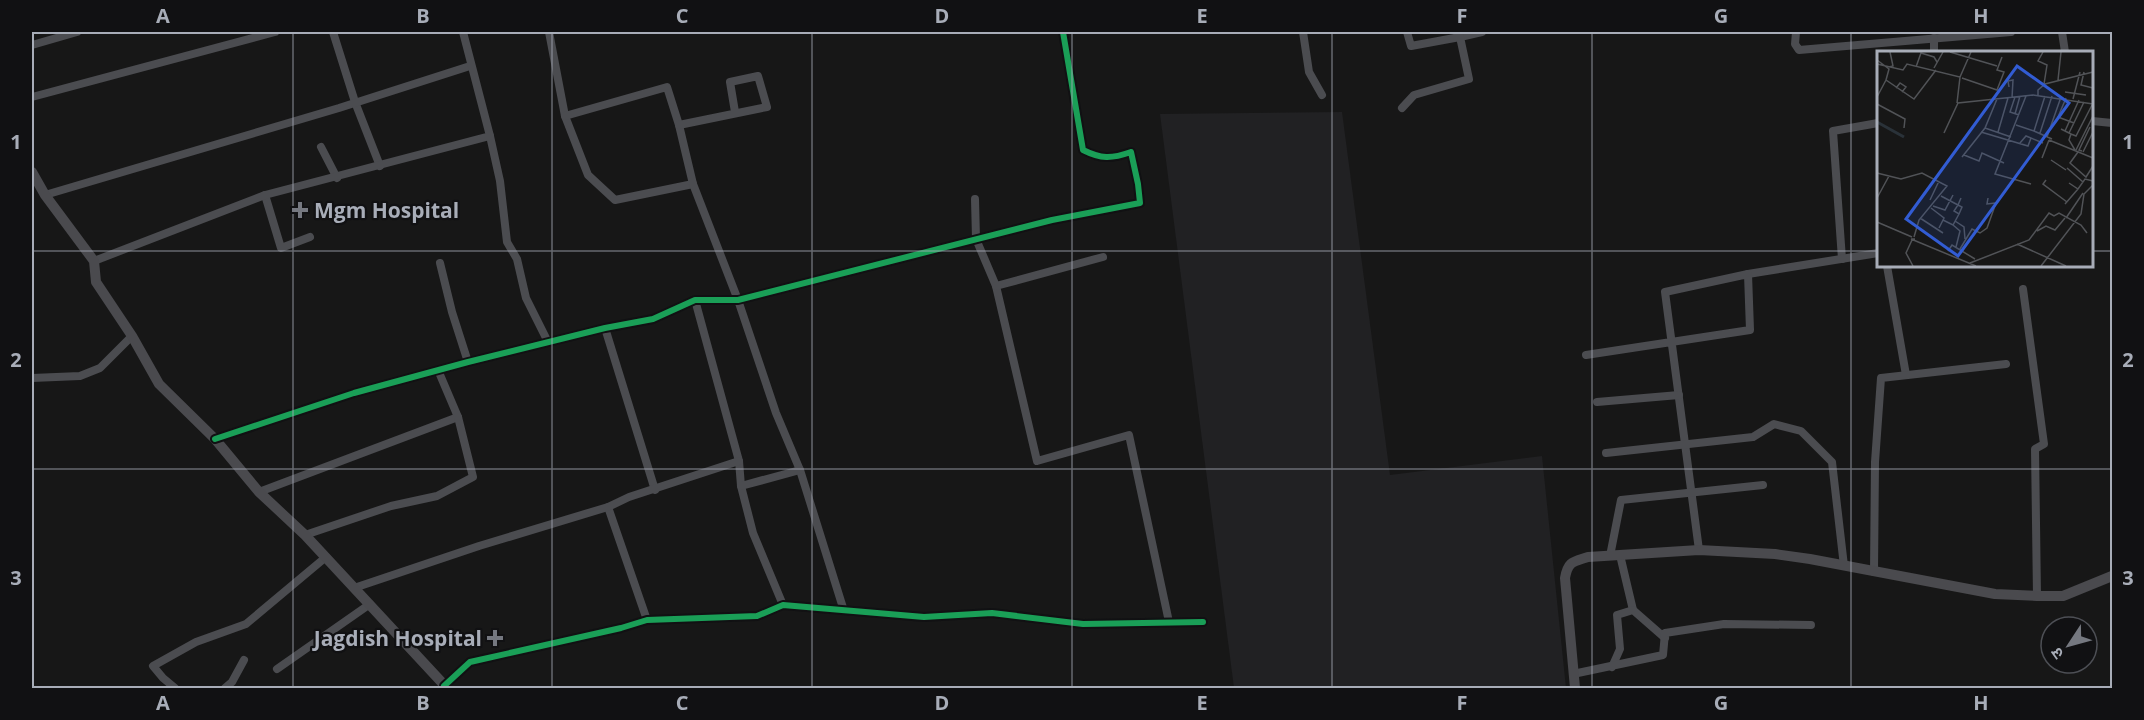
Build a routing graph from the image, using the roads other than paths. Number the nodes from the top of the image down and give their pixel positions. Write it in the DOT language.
graph roads {
  1 [pos="77,32"];
  2 [pos="275,32"];
  3 [pos="333,32"];
  4 [pos="463,32"];
  5 [pos="549,32"];
  6 [pos="1063,32"];
  7 [pos="1303,32"];
  8 [pos="1407,32"];
  9 [pos="1482,32"];
  10 [pos="1796,32"];
  11 [pos="2011,32"];
  12 [pos="2062,32"];
  13 [pos="1460,37"];
  14 [pos="1934,38"];
  15 [pos="32,45"];
  16 [pos="1935,51"];
  17 [pos="2065,51"];
  18 [pos="470,66"];
  19 [pos="1322,94"];
  20 [pos="32,97"];
  21 [pos="355,102"];
  22 [pos="1402,108"];
  23 [pos="735,112"];
  24 [pos="565,116"];
  25 [pos="2093,122"];
  26 [pos="1877,123"];
  27 [pos="2112,123"];
  28 [pos="679,125"];
  29 [pos="490,136"];
  30 [pos="321,147"];
  31 [pos="380,166"];
  32 [pos="32,172"];
  33 [pos="337,178"];
  34 [pos="693,184"];
  35 [pos="45,195"];
  36 [pos="266,195"];
  37 [pos="975,199"];
  38 [pos="310,237"];
  39 [pos="976,239"];
  40 [pos="1877,253"];
  41 [pos="1103,257"];
  42 [pos="1842,259"];
  43 [pos="94,261"];
  44 [pos="440,263"];
  45 [pos="1887,267"];
  46 [pos="1748,274"];
  47 [pos="996,286"];
  48 [pos="2023,289"];
  49 [pos="695,300"];
  50 [pos="738,300"];
  51 [pos="605,328"];
  52 [pos="132,336"];
  53 [pos="1671,341"];
  54 [pos="548,342"];
  55 [pos="1586,355"];
  56 [pos="468,362"];
  57 [pos="2006,364"];
  58 [pos="438,370"];
  59 [pos="1906,375"];
  60 [pos="32,378"];
  61 [pos="1679,395"];
  62 [pos="1597,402"];
  63 [pos="458,417"];
  64 [pos="215,439"];
  65 [pos="1685,444"];
  66 [pos="1606,453"];
  67 [pos="739,461"];
  68 [pos="800,470"];
  69 [pos="1763,485"];
  70 [pos="741,486"];
  71 [pos="655,490"];
  72 [pos="259,492"];
  73 [pos="1691,493"];
  74 [pos="608,507"];
  75 [pos="305,535"];
  76 [pos="1699,550"];
  77 [pos="1615,556"];
  78 [pos="326,557"];
  79 [pos="1844,566"];
  80 [pos="1874,572"];
  81 [pos="2112,576"];
  82 [pos="354,588"];
  83 [pos="2037,596"];
  84 [pos="370,604"];
  85 [pos="783,605"];
  86 [pos="1633,610"];
  87 [pos="844,611"];
  88 [pos="647,620"];
  89 [pos="1169,622"];
  90 [pos="1203,622"];
  91 [pos="1811,625"];
  92 [pos="1665,638"];
  93 [pos="244,660"];
  94 [pos="1612,667"];
  95 [pos="277,669"];
  96 [pos="1574,674"];
  97 [pos="446,687"];
  98 [pos="175,688"];
  99 [pos="225,688"];
  100 [pos="1575,688"];
  1 -- 15 [label="street"];
  2 -- 20 [label="street"];
  3 -- 21 [label="street"];
  4 -- 18 [label="street"];
  5 -- 24 [label="street"];
  6 -- 39 [label="street"];
  7 -- 19 [label="street"];
  8 -- 13 [label="street"];
  9 -- 13 [label="street"];
  10 -- 14 [label="street"];
  11 -- 14 [label="street"];
  12 -- 17 [label="street"];
  13 -- 22 [label="street"];
  14 -- 16 [label="street"];
  18 -- 21 [label="street"];
  18 -- 29 [label="street"];
  21 -- 31 [label="street"];
  21 -- 35 [label="street"];
  23 -- 23 [label="street"];
  23 -- 28 [label="street"];
  24 -- 28 [label="street"];
  24 -- 34 [label="street"];
  25 -- 27 [label="street"];
  26 -- 42 [label="street"];
  28 -- 34 [label="street"];
  29 -- 31 [label="street"];
  29 -- 54 [label="street"];
  30 -- 33 [label="street"];
  31 -- 33 [label="street"];
  32 -- 35 [label="street"];
  33 -- 36 [label="street"];
  34 -- 50 [label="street"];
  35 -- 43 [label="street"];
  36 -- 38 [label="street"];
  36 -- 43 [label="street"];
  37 -- 39 [label="street"];
  39 -- 47 [label="street"];
  39 -- 50 [label="street"];
  40 -- 42 [label="street"];
  41 -- 47 [label="street"];
  42 -- 46 [label="street"];
  43 -- 52 [label="street"];
  44 -- 56 [label="street"];
  45 -- 59 [label="street"];
  46 -- 53 [label="street"];
  46 -- 53 [label="street"];
  47 -- 89 [label="street"];
  48 -- 83 [label="street"];
  49 -- 50 [label="street"];
  49 -- 51 [label="street"];
  49 -- 67 [label="street"];
  50 -- 68 [label="street"];
  51 -- 54 [label="street"];
  51 -- 71 [label="street"];
  52 -- 60 [label="street"];
  52 -- 64 [label="street"];
  53 -- 55 [label="street"];
  53 -- 61 [label="street"];
  54 -- 56 [label="street"];
  56 -- 58 [label="street"];
  57 -- 59 [label="street"];
  58 -- 63 [label="street"];
  58 -- 64 [label="street"];
  59 -- 80 [label="street"];
  61 -- 62 [label="street"];
  61 -- 65 [label="street"];
  63 -- 72 [label="street"];
  63 -- 75 [label="street"];
  64 -- 72 [label="street"];
  65 -- 66 [label="street"];
  65 -- 73 [label="street"];
  65 -- 79 [label="street"];
  67 -- 70 [label="street"];
  67 -- 71 [label="street"];
  68 -- 70 [label="street"];
  68 -- 87 [label="street"];
  69 -- 73 [label="street"];
  70 -- 85 [label="street"];
  71 -- 74 [label="street"];
  72 -- 75 [label="street"];
  73 -- 76 [label="street"];
  73 -- 77 [label="street"];
  74 -- 82 [label="street"];
  74 -- 88 [label="street"];
  75 -- 78 [label="street"];
  76 -- 77 [label="street"];
  76 -- 79 [label="street"];
  77 -- 86 [label="street"];
  77 -- 96 [label="street"];
  78 -- 82 [label="street"];
  78 -- 98 [label="street"];
  79 -- 80 [label="street"];
  80 -- 83 [label="street"];
  81 -- 83 [label="street"];
  82 -- 84 [label="street"];
  84 -- 95 [label="street"];
  84 -- 97 [label="street"];
  85 -- 87 [label="street"];
  85 -- 88 [label="street"];
  86 -- 92 [label="street"];
  86 -- 94 [label="street"];
  87 -- 89 [label="street"];
  88 -- 97 [label="street"];
  89 -- 90 [label="street"];
  91 -- 92 [label="street"];
  92 -- 94 [label="street"];
  93 -- 99 [label="street"];
  94 -- 96 [label="street"];
  96 -- 100 [label="street"];
}
